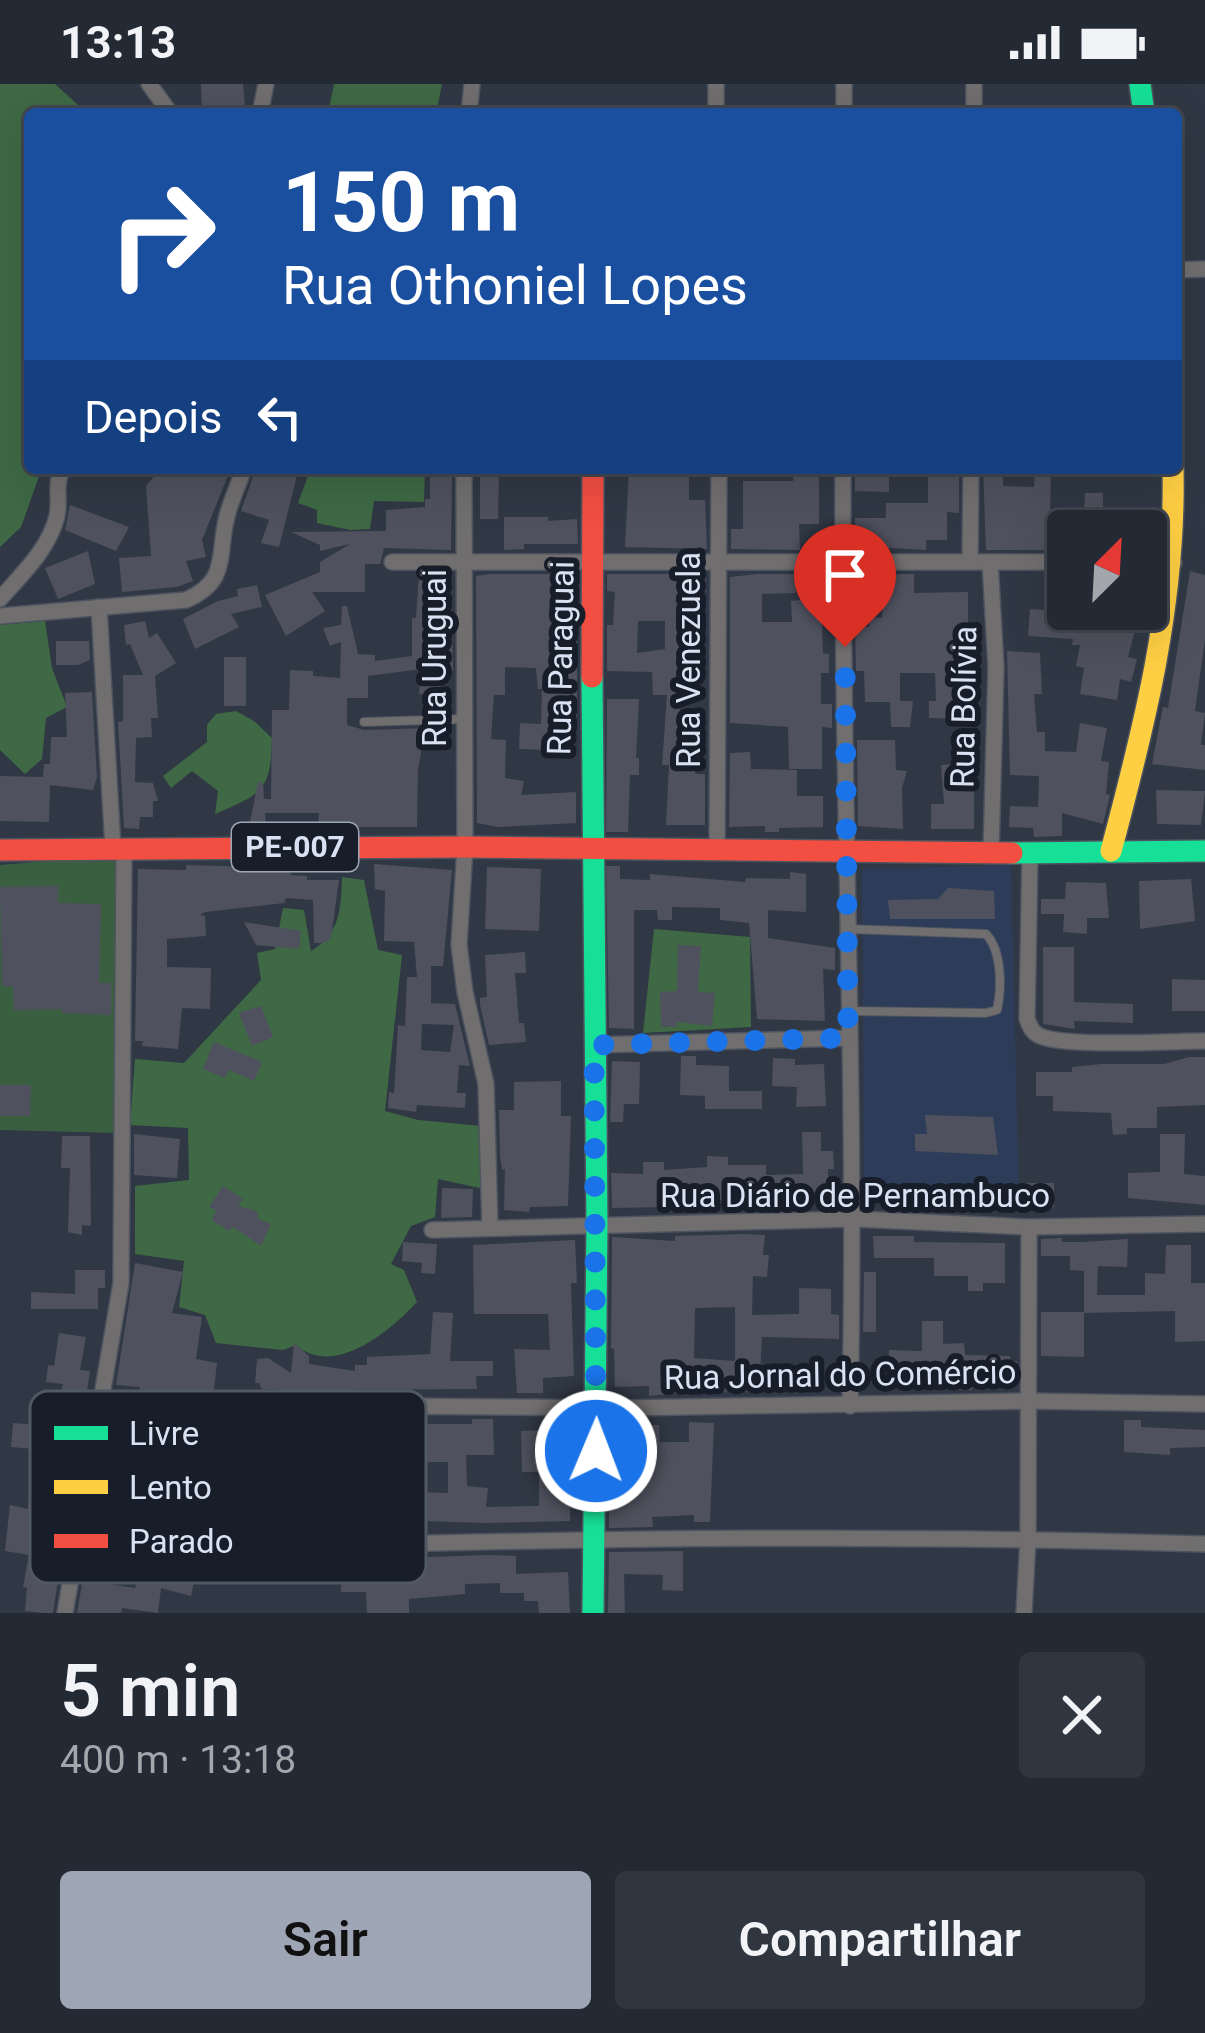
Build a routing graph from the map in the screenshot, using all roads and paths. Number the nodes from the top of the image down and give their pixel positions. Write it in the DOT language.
graph roads {
  1 [pos="60,474"];
  2 [pos="242,474"];
  3 [pos="464,474"];
  4 [pos="593,474"];
  5 [pos="718,474"];
  6 [pos="843,474"];
  7 [pos="971,474"];
  8 [pos="1173,474"];
  9 [pos="594,560"];
  10 [pos="718,560"];
  11 [pos="845,561"];
  12 [pos="392,562"];
  13 [pos="463,562"];
  14 [pos="970,562"];
  15 [pos="990,562"];
  16 [pos="1047,562"];
  17 [pos="1167,563"];
  18 [pos="1174,563"];
  19 [pos="0,599"];
  20 [pos="99,607"];
  21 [pos="0,616"];
  22 [pos="464,718"];
  23 [pos="364,722"];
  24 [pos="465,847"];
  25 [pos="118,848"];
  26 [pos="591,849"];
  27 [pos="0,850"];
  28 [pos="1205,850"];
  29 [pos="1111,851"];
  30 [pos="717,852"];
  31 [pos="1030,852"];
  32 [pos="845,853"];
  33 [pos="991,853"];
  34 [pos="846,928"];
  35 [pos="848,1011"];
  36 [pos="848,1038"];
  37 [pos="1205,1041"];
  38 [pos="594,1045"];
  39 [pos="854,1220"];
  40 [pos="597,1224"];
  41 [pos="1205,1224"];
  42 [pos="1029,1227"];
  43 [pos="490,1228"];
  44 [pos="432,1230"];
  45 [pos="103,1391"];
  46 [pos="1028,1401"];
  47 [pos="1205,1404"];
  48 [pos="426,1406"];
  49 [pos="850,1406"];
  50 [pos="597,1408"];
  51 [pos="594,1538"];
  52 [pos="1028,1539"];
  53 [pos="426,1543"];
  54 [pos="1205,1544"];
  55 [pos="70,1583"];
  56 [pos="65,1613"];
  57 [pos="593,1613"];
  58 [pos="1024,1613"];
  1 -- 19 [label="street"];
  2 -- 20 [label="street"];
  3 -- 13 [label="street, Rua Uruguai"];
  4 -- 9 [label="street, Rua Paraguai"];
  5 -- 10 [label="street, Rua Venezuela"];
  6 -- 11 [label="street"];
  7 -- 14 [label="street"];
  8 -- 18 [label="street"];
  9 -- 10 [label="street"];
  9 -- 13 [label="street"];
  9 -- 26 [label="street, Rua Paraguai"];
  10 -- 11 [label="street"];
  10 -- 30 [label="street, Rua Venezuela"];
  11 -- 14 [label="street"];
  11 -- 32 [label="street"];
  12 -- 13 [label="street"];
  13 -- 22 [label="street, Rua Uruguai"];
  14 -- 15 [label="street"];
  15 -- 16 [label="street"];
  15 -- 33 [label="street, Rua Bolívia"];
  17 -- 18 [label="street"];
  18 -- 29 [label="street"];
  20 -- 21 [label="street"];
  20 -- 25 [label="street"];
  22 -- 23 [label="lane"];
  22 -- 24 [label="street, Rua Uruguai"];
  24 -- 25 [label="street, PE-007"];
  24 -- 26 [label="street, PE-007"];
  24 -- 43 [label="street, Rua Uruguai"];
  25 -- 27 [label="street, PE-007"];
  25 -- 45 [label="street"];
  26 -- 30 [label="street, PE-007"];
  26 -- 38 [label="street, Rua Paraguai"];
  28 -- 29 [label="street, PE-007"];
  29 -- 31 [label="street, PE-007"];
  30 -- 32 [label="street, PE-007"];
  31 -- 33 [label="street, PE-007"];
  31 -- 37 [label="street"];
  32 -- 33 [label="street, PE-007"];
  32 -- 34 [label="street"];
  34 -- 35 [label="street"];
  34 -- 35 [label="lane"];
  35 -- 36 [label="street"];
  36 -- 38 [label="street"];
  36 -- 39 [label="street"];
  38 -- 40 [label="street, Rua Paraguai"];
  39 -- 40 [label="street, Rua Diário de Pernambuco"];
  39 -- 42 [label="street, Rua Diário de Pernambuco"];
  39 -- 49 [label="street"];
  40 -- 43 [label="street, Rua Diário de Pernambuco"];
  40 -- 50 [label="street, Rua Paraguai"];
  41 -- 42 [label="street, Rua Diário de Pernambuco"];
  42 -- 46 [label="street"];
  43 -- 44 [label="street, Rua Diário de Pernambuco"];
  46 -- 47 [label="street, Rua Jornal do Comércio"];
  46 -- 49 [label="street, Rua Jornal do Comércio"];
  46 -- 52 [label="street"];
  48 -- 50 [label="street, Rua Jornal do Comércio"];
  49 -- 50 [label="street, Rua Jornal do Comércio"];
  50 -- 51 [label="street, Rua Paraguai"];
  51 -- 52 [label="street"];
  51 -- 53 [label="street"];
  51 -- 57 [label="street, Rua Paraguai"];
  52 -- 54 [label="street"];
  52 -- 58 [label="street"];
  55 -- 56 [label="street"];
}
